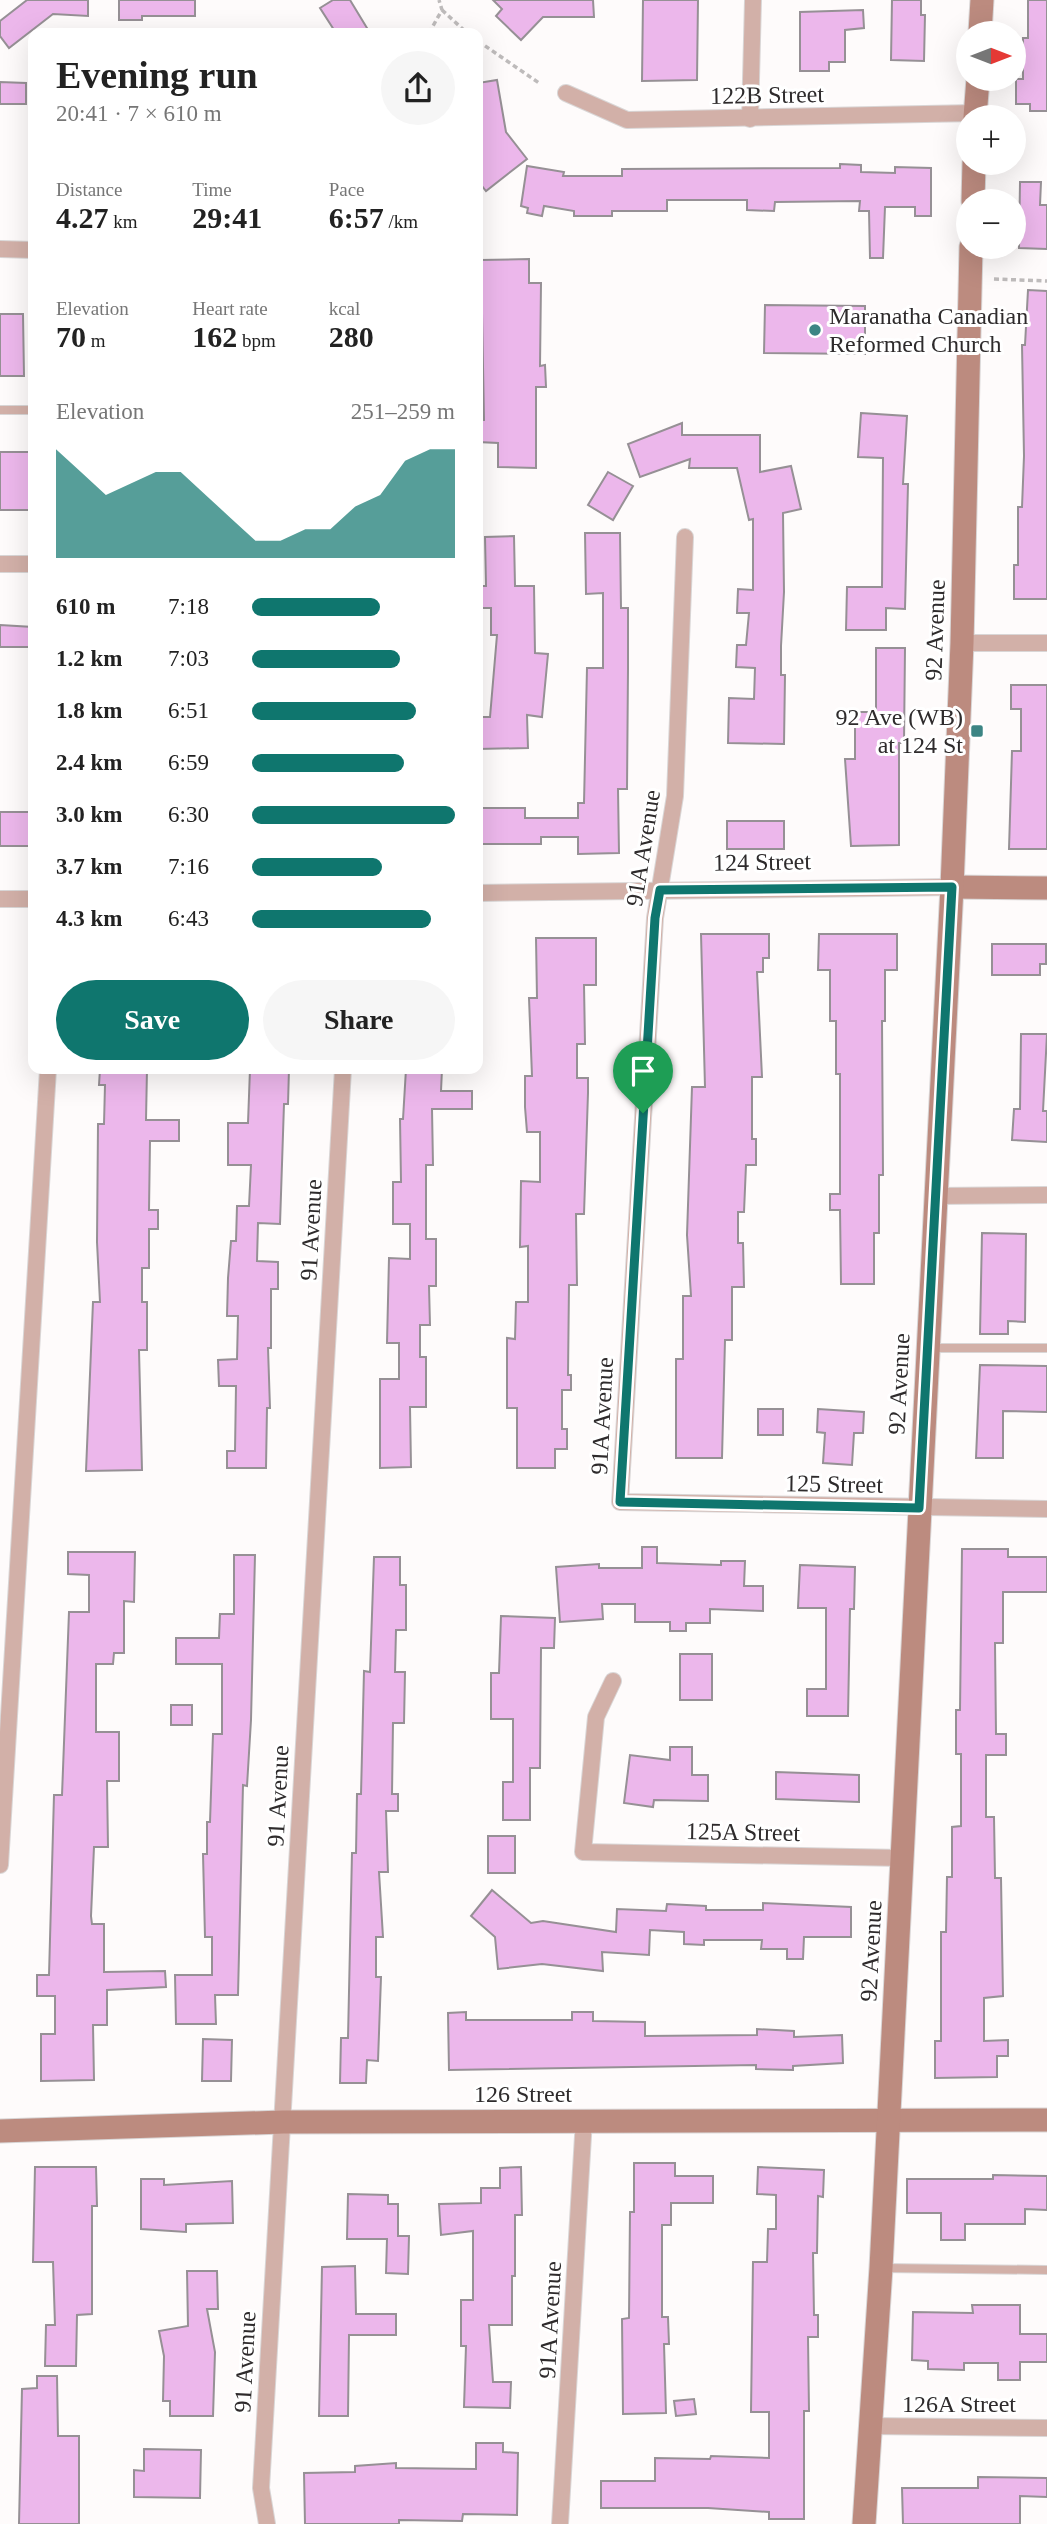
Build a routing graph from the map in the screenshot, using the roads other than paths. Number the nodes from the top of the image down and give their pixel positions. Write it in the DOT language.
graph roads {
  1 [pos="753,0"];
  2 [pos="982,0"];
  3 [pos="981,21"];
  4 [pos="566,93"];
  5 [pos="956,115"];
  6 [pos="750,119"];
  7 [pos="0,249"];
  8 [pos="28,250"];
  9 [pos="971,259"];
  10 [pos="0,410"];
  11 [pos="28,410"];
  12 [pos="685,537"];
  13 [pos="0,564"];
  14 [pos="28,564"];
  15 [pos="962,643"];
  16 [pos="1047,643"];
  17 [pos="952,887"];
  18 [pos="1047,888"];
  19 [pos="660,890"];
  20 [pos="483,893"];
  21 [pos="28,899"];
  22 [pos="0,900"];
  23 [pos="48,1074"];
  24 [pos="344,1074"];
  25 [pos="1047,1195"];
  26 [pos="934,1196"];
  27 [pos="927,1348"];
  28 [pos="1047,1348"];
  29 [pos="620,1502"];
  30 [pos="919,1508"];
  31 [pos="1047,1509"];
  32 [pos="614,1681"];
  33 [pos="902,1858"];
  34 [pos="0,1865"];
  35 [pos="584,2119"];
  36 [pos="889,2120"];
  37 [pos="1047,2120"];
  38 [pos="283,2122"];
  39 [pos="0,2131"];
  40 [pos="881,2268"];
  41 [pos="1047,2270"];
  42 [pos="871,2426"];
  43 [pos="1047,2428"];
  44 [pos="267,2524"];
  45 [pos="560,2524"];
  46 [pos="864,2524"];
  1 -- 6 [label="street"];
  2 -- 3 [label="street"];
  4 -- 6 [label="street, 122B Street"];
  5 -- 6 [label="street, 122B Street"];
  7 -- 8 [label="street"];
  9 -- 15 [label="street, 92 Avenue"];
  10 -- 11 [label="lane"];
  12 -- 19 [label="street, 91A Avenue"];
  13 -- 14 [label="street"];
  15 -- 16 [label="street"];
  15 -- 17 [label="street, 92 Avenue"];
  17 -- 18 [label="street, 124 Street"];
  17 -- 19 [label="street, 124 Street"];
  17 -- 26 [label="street, 92 Avenue"];
  19 -- 20 [label="street, 124 Street"];
  19 -- 29 [label="street, 91A Avenue"];
  21 -- 22 [label="street"];
  23 -- 34 [label="street"];
  24 -- 38 [label="street, 91 Avenue"];
  25 -- 26 [label="street"];
  26 -- 27 [label="street, 92 Avenue"];
  27 -- 28 [label="lane"];
  27 -- 30 [label="street, 92 Avenue"];
  29 -- 30 [label="street, 125 Street"];
  30 -- 31 [label="street, 125 Street"];
  30 -- 33 [label="street, 92 Avenue"];
  32 -- 33 [label="street, 125A Street"];
  33 -- 36 [label="street, 92 Avenue"];
  35 -- 36 [label="street, 126 Street"];
  35 -- 38 [label="street, 126 Street"];
  35 -- 45 [label="street, 91A Avenue"];
  36 -- 37 [label="street, 126 Street"];
  36 -- 40 [label="street, 92 Avenue"];
  38 -- 39 [label="street, 126 Street"];
  38 -- 44 [label="street, 91 Avenue"];
  40 -- 41 [label="lane"];
  40 -- 42 [label="street, 92 Avenue"];
  42 -- 43 [label="street, 126A Street"];
  42 -- 46 [label="street, 92 Avenue"];
}
